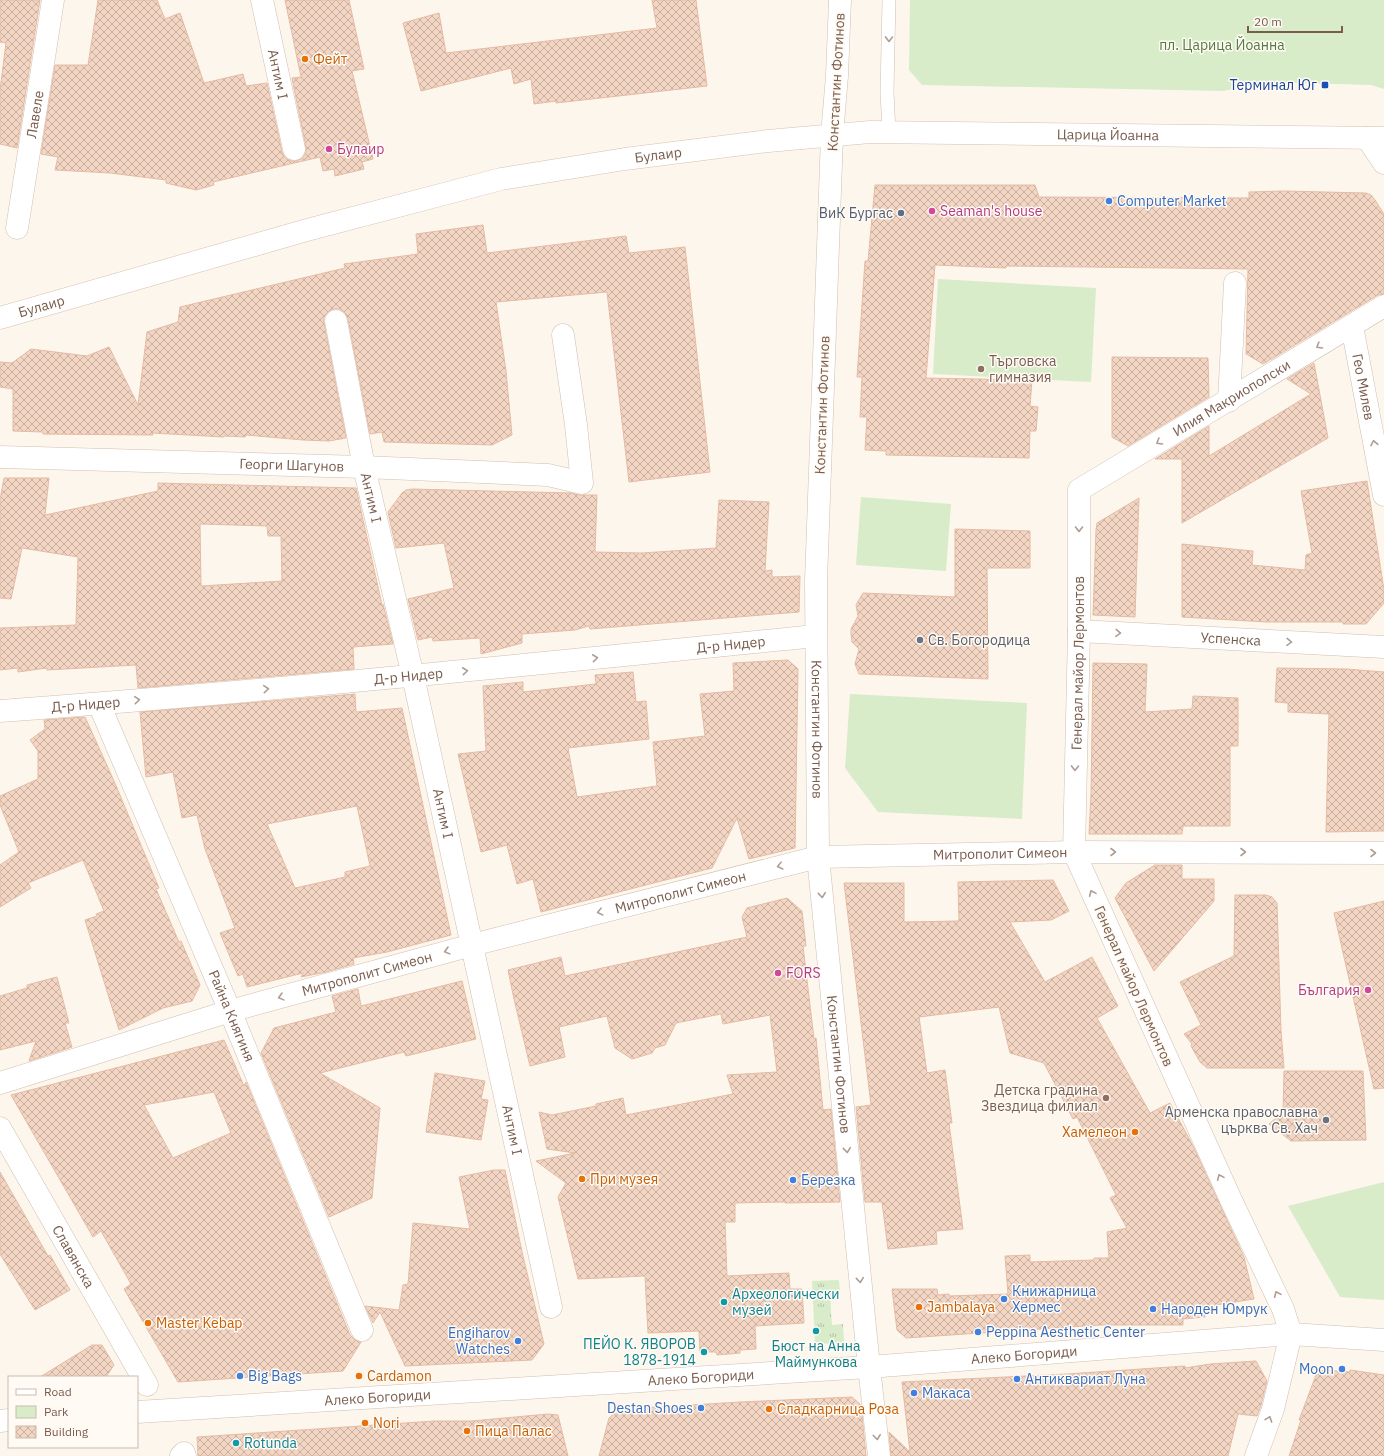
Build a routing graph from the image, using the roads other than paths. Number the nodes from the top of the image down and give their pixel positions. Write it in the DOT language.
graph roads {
  1 [pos="53,0"];
  2 [pos="262,0"];
  3 [pos="840,0"];
  4 [pos="889,0"];
  5 [pos="889,132"];
  6 [pos="832,135"];
  7 [pos="1376,138"];
  8 [pos="294,149"];
  9 [pos="1384,162"];
  10 [pos="17,228"];
  11 [pos="1235,283"];
  12 [pos="1384,306"];
  13 [pos="0,318"];
  14 [pos="336,321"];
  15 [pos="1352,326"];
  16 [pos="563,335"];
  17 [pos="1229,401"];
  18 [pos="0,457"];
  19 [pos="364,467"];
  20 [pos="1079,490"];
  21 [pos="1384,495"];
  22 [pos="1079,631"];
  23 [pos="816,636"];
  24 [pos="1384,647"];
  25 [pos="413,676"];
  26 [pos="99,704"];
  27 [pos="0,711"];
  28 [pos="1074,852"];
  29 [pos="1384,853"];
  30 [pos="818,857"];
  31 [pos="472,944"];
  32 [pos="230,1011"];
  33 [pos="0,1083"];
  34 [pos="0,1128"];
  35 [pos="551,1307"];
  36 [pos="362,1330"];
  37 [pos="1291,1334"];
  38 [pos="1384,1340"];
  39 [pos="869,1367"];
  40 [pos="147,1385"];
  41 [pos="138,1412"];
  42 [pos="879,1456"];
  43 [pos="1256,1456"];
  1 -- 10 [label="street, Лавеле"];
  2 -- 8 [label="street, Антим I"];
  3 -- 6 [label="street, Константин Фотинов"];
  4 -- 5 [label="lane, one-way"];
  5 -- 6 [label="street, Царица Йоанна"];
  5 -- 7 [label="street, Царица Йоанна"];
  6 -- 13 [label="street, Булаир"];
  6 -- 23 [label="street, Константин Фотинов"];
  7 -- 9 [label="street"];
  11 -- 17 [label="street"];
  12 -- 15 [label="street, Илия Макриополски"];
  14 -- 19 [label="street, Антим I"];
  15 -- 17 [label="street, Илия Макриополски, one-way"];
  21 -- 15 [label="street, Гео Милев, one-way"];
  16 -- 19 [label="street, Георги Шагунов"];
  17 -- 20 [label="street, Илия Макриополски, one-way"];
  18 -- 19 [label="street, Георги Шагунов"];
  19 -- 25 [label="street, Антим I"];
  20 -- 22 [label="street, Генерал майор Лермонтов, one-way"];
  22 -- 24 [label="street, Успенска, one-way"];
  22 -- 28 [label="street, Генерал майор Лермонтов, one-way"];
  25 -- 23 [label="street, Д-р Нидер, one-way"];
  23 -- 30 [label="street, Константин Фотинов"];
  26 -- 25 [label="street, Д-р Нидер, one-way"];
  25 -- 31 [label="street, Антим I"];
  26 -- 27 [label="street, Д-р Нидер"];
  26 -- 32 [label="street, Райна Княгиня"];
  28 -- 29 [label="street, Митрополит Симеон, one-way"];
  28 -- 30 [label="street, Митрополит Симеон"];
  37 -- 28 [label="street, Генерал майор Лермонтов, one-way"];
  30 -- 31 [label="street, Митрополит Симеон, one-way"];
  30 -- 39 [label="street, Константин Фотинов, one-way"];
  31 -- 32 [label="street, Митрополит Симеон, one-way"];
  31 -- 35 [label="street, Антим I"];
  32 -- 33 [label="street, Митрополит Симеон"];
  32 -- 36 [label="street, Райна Княгиня"];
  34 -- 40 [label="street, Славянска"];
  37 -- 38 [label="street, Алеко Богориди"];
  37 -- 39 [label="street, Алеко Богориди"];
  43 -- 37 [label="street, one-way"];
  39 -- 41 [label="street, Алеко Богориди"];
  39 -- 42 [label="street, Константин Фотинов, one-way"];
}
